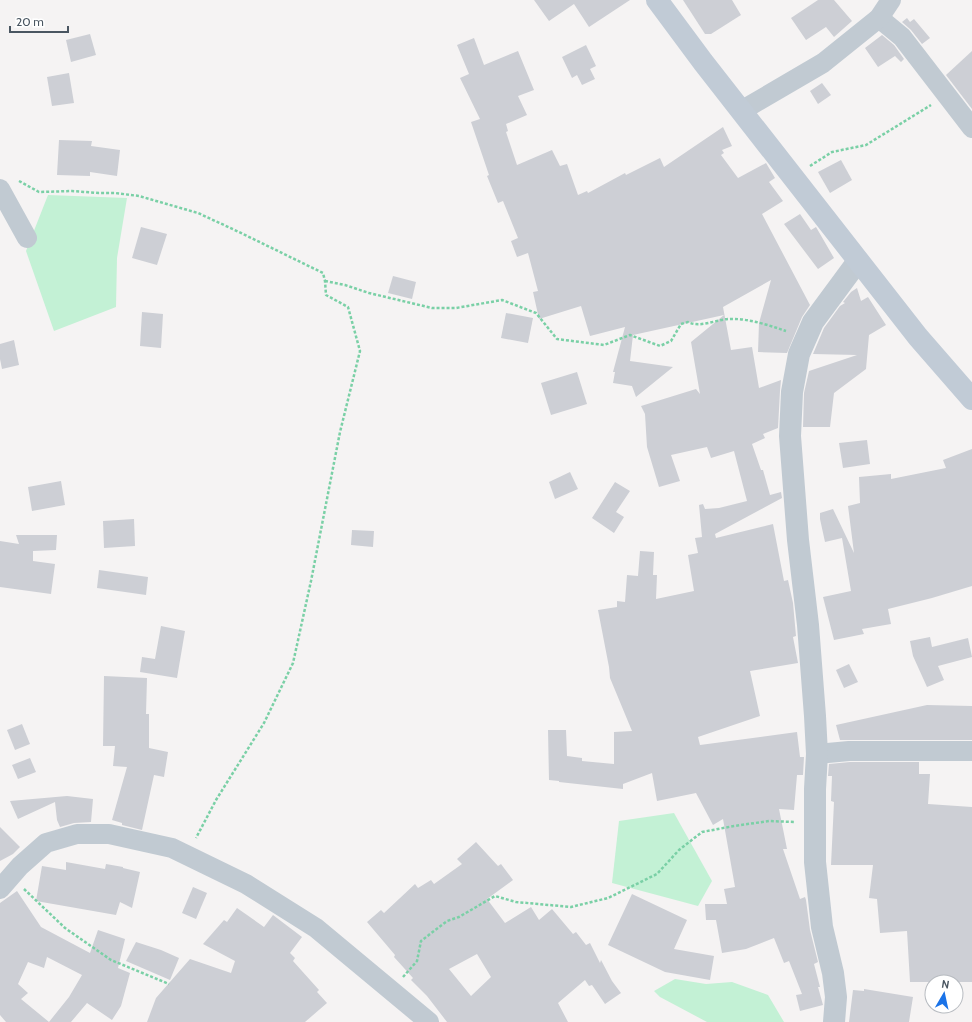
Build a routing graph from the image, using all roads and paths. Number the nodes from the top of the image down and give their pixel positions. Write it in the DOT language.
graph roads {
  1 [pos="656,0"];
  2 [pos="891,0"];
  3 [pos="879,18"];
  4 [pos="946,95"];
  5 [pos="741,111"];
  6 [pos="972,128"];
  7 [pos="792,176"];
  8 [pos="6,184"];
  9 [pos="26,238"];
  10 [pos="858,261"];
  11 [pos="325,282"];
  12 [pos="806,338"];
  13 [pos="972,399"];
  14 [pos="972,750"];
  15 [pos="817,754"];
  16 [pos="815,822"];
  17 [pos="188,856"];
  18 [pos="6,882"];
  19 [pos="169,984"];
  20 [pos="392,991"];
  21 [pos="429,1022"];
  22 [pos="834,1022"];
  1 -- 5 [label="main road"];
  2 -- 3 [label="street"];
  3 -- 4 [label="street"];
  3 -- 5 [label="street"];
  4 -- 6 [label="street"];
  4 -- 7 [label="path"];
  5 -- 7 [label="main road"];
  7 -- 10 [label="main road"];
  8 -- 9 [label="street"];
  8 -- 11 [label="path"];
  10 -- 12 [label="street"];
  10 -- 13 [label="main road"];
  11 -- 12 [label="path"];
  11 -- 17 [label="path"];
  12 -- 15 [label="street"];
  14 -- 15 [label="street"];
  15 -- 16 [label="street"];
  16 -- 20 [label="path"];
  16 -- 22 [label="street"];
  17 -- 18 [label="street"];
  17 -- 20 [label="street"];
  18 -- 19 [label="path"];
  20 -- 21 [label="street"];
}
